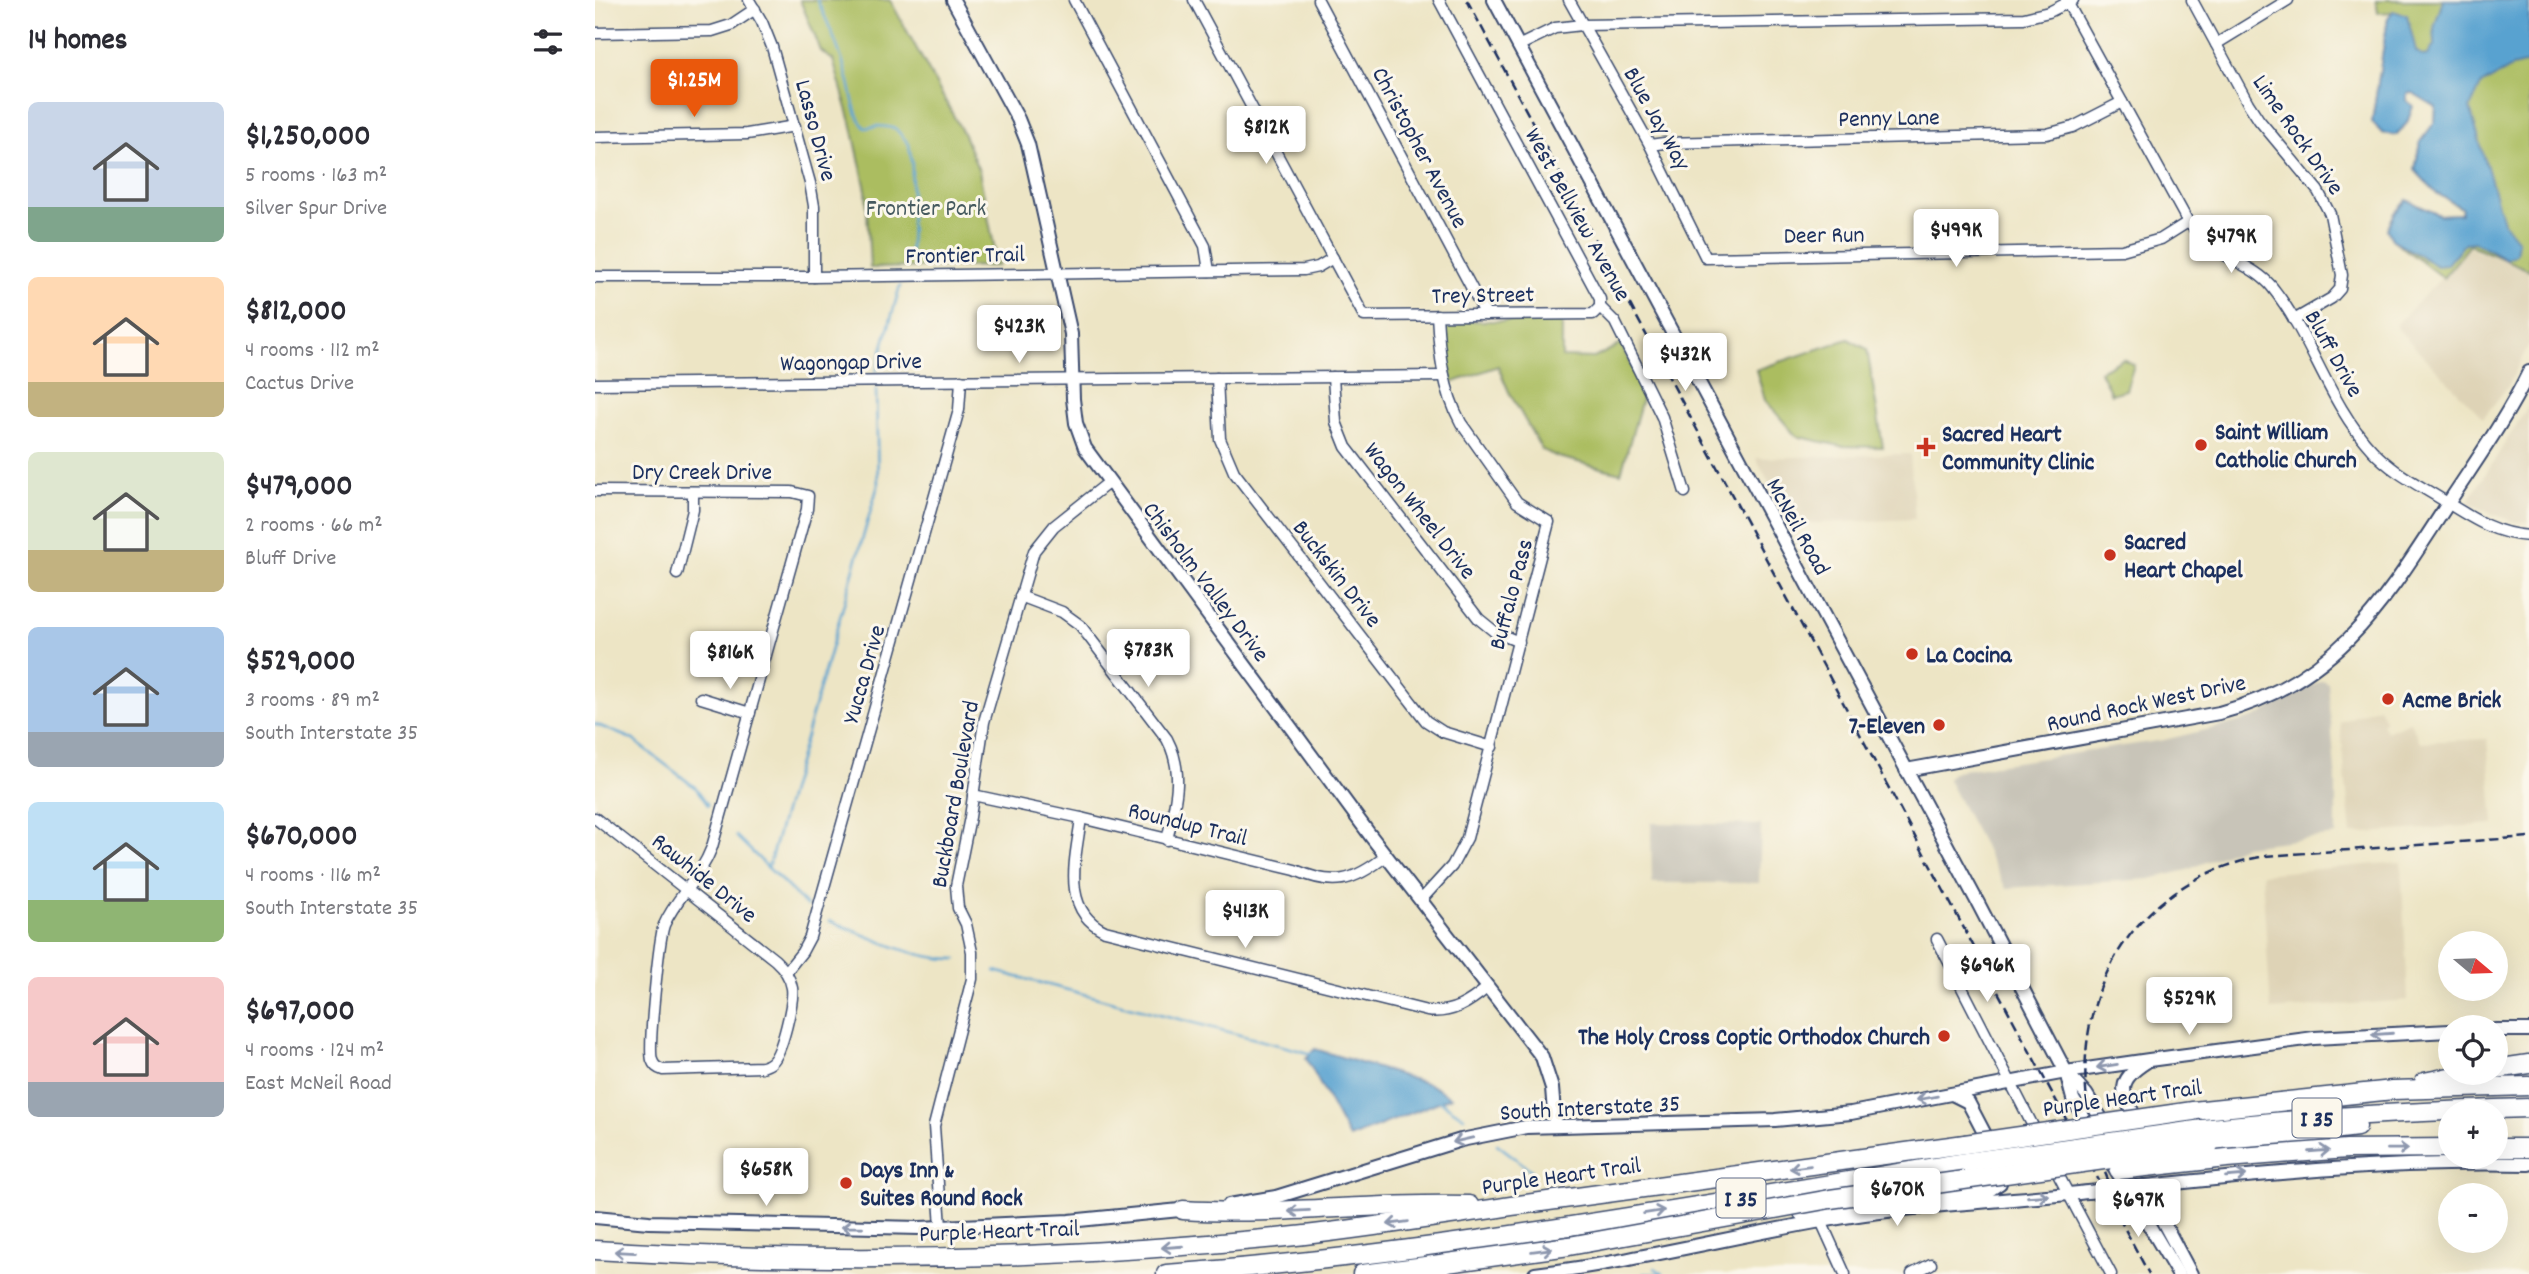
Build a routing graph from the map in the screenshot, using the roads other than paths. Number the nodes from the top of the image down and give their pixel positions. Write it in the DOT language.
graph roads {
  1 [pos="749,0"];
  2 [pos="953,0"];
  3 [pos="1074,0"];
  4 [pos="1194,0"];
  5 [pos="1318,0"];
  6 [pos="1439,0"];
  7 [pos="1494,0"];
  8 [pos="1569,0"];
  9 [pos="2192,0"];
  10 [pos="2288,0"];
  11 [pos="2069,1"];
  12 [pos="755,9"];
  13 [pos="1582,25"];
  14 [pos="595,33"];
  15 [pos="2216,44"];
  16 [pos="1518,46"];
  17 [pos="2122,103"];
  18 [pos="795,126"];
  19 [pos="595,137"];
  20 [pos="1650,145"];
  21 [pos="2188,222"];
  22 [pos="1333,258"];
  23 [pos="1706,258"];
  24 [pos="1209,271"];
  25 [pos="1056,273"];
  26 [pos="595,277"];
  27 [pos="814,277"];
  28 [pos="1600,307"];
  29 [pos="1437,315"];
  30 [pos="1486,315"];
  31 [pos="2294,320"];
  32 [pos="2529,372"];
  33 [pos="1444,376"];
  34 [pos="1333,377"];
  35 [pos="1217,378"];
  36 [pos="1073,379"];
  37 [pos="961,380"];
  38 [pos="595,384"];
  39 [pos="1108,483"];
  40 [pos="595,491"];
  41 [pos="693,492"];
  42 [pos="1685,492"];
  43 [pos="2448,503"];
  44 [pos="2529,536"];
  45 [pos="677,574"];
  46 [pos="1020,596"];
  47 [pos="1519,642"];
  48 [pos="701,698"];
  49 [pos="750,713"];
  50 [pos="1492,747"];
  51 [pos="1906,770"];
  52 [pos="973,795"];
  53 [pos="595,818"];
  54 [pos="1081,818"];
  55 [pos="1167,839"];
  56 [pos="1386,856"];
  57 [pos="688,890"];
  58 [pos="1421,900"];
  59 [pos="1937,939"];
  60 [pos="786,972"];
  61 [pos="1488,987"];
  62 [pos="2508,1030"];
  63 [pos="2529,1030"];
  64 [pos="2438,1032"];
  65 [pos="2149,1060"];
  66 [pos="2529,1064"];
  67 [pos="2508,1067"];
  68 [pos="2066,1072"];
  69 [pos="2438,1078"];
  70 [pos="2011,1083"];
  71 [pos="2529,1086"];
  72 [pos="2393,1090"];
  73 [pos="1952,1094"];
  74 [pos="2529,1108"];
  75 [pos="1555,1125"];
  76 [pos="2206,1137"];
  77 [pos="2438,1148"];
  78 [pos="2508,1148"];
  79 [pos="2529,1148"];
  80 [pos="1966,1153"];
  81 [pos="2529,1164"];
  82 [pos="2188,1180"];
  83 [pos="2144,1186"];
  84 [pos="2127,1188"];
  85 [pos="2068,1194"];
  86 [pos="1969,1202"];
  87 [pos="1514,1206"];
  88 [pos="1183,1210"];
  89 [pos="595,1217"];
  90 [pos="1821,1221"];
  91 [pos="941,1227"];
  92 [pos="1514,1234"];
  93 [pos="595,1250"];
  94 [pos="1931,1264"];
  95 [pos="1166,1274"];
  96 [pos="1362,1274"];
  97 [pos="1535,1274"];
  98 [pos="1845,1274"];
  99 [pos="1912,1274"];
  100 [pos="2111,1274"];
  101 [pos="2178,1274"];
  102 [pos="2190,1274"];
  1 -- 12 [label="street, Lasso Drive"];
  2 -- 25 [label="main road, Chisholm Valley Drive"];
  3 -- 24 [label="street"];
  4 -- 22 [label="street"];
  5 -- 30 [label="street, Christopher Avenue"];
  6 -- 28 [label="street, West Bellview Avenue"];
  7 -- 16 [label="main road, McNeil Road"];
  8 -- 13 [label="street, Blue Jay Way"];
  9 -- 15 [label="street, Lime Rock Drive"];
  10 -- 15 [label="street"];
  11 -- 13 [label="street"];
  11 -- 17 [label="street, Bluff Drive"];
  12 -- 14 [label="street"];
  12 -- 18 [label="street, Lasso Drive"];
  13 -- 16 [label="street"];
  13 -- 20 [label="street, Blue Jay Way"];
  15 -- 31 [label="street, Lime Rock Drive"];
  16 -- 51 [label="main road, McNeil Road"];
  17 -- 20 [label="street, Penny Lane"];
  17 -- 21 [label="street, Bluff Drive"];
  18 -- 19 [label="street"];
  18 -- 27 [label="street, Lasso Drive"];
  20 -- 23 [label="street, Blue Jay Way"];
  21 -- 23 [label="street, Deer Run"];
  21 -- 31 [label="street, Bluff Drive"];
  22 -- 24 [label="street, Frontier Trail"];
  22 -- 29 [label="street, Trey Street"];
  24 -- 25 [label="street, Frontier Trail"];
  25 -- 27 [label="street, Frontier Trail"];
  25 -- 36 [label="main road, Chisholm Valley Drive"];
  26 -- 27 [label="street, Frontier Trail"];
  28 -- 30 [label="street, Trey Street"];
  28 -- 42 [label="street, West Bellview Avenue"];
  29 -- 30 [label="street, Trey Street"];
  29 -- 33 [label="street, Buffalo Pass"];
  31 -- 43 [label="street, Bluff Drive"];
  32 -- 43 [label="main road, Round Rock West Drive"];
  33 -- 34 [label="street, Wagongap Drive"];
  33 -- 47 [label="street, Buffalo Pass"];
  34 -- 35 [label="street, Wagongap Drive"];
  34 -- 47 [label="street, Wagon Wheel Drive"];
  35 -- 36 [label="street, Wagongap Drive"];
  35 -- 50 [label="street, Buckskin Drive"];
  36 -- 37 [label="street, Wagongap Drive"];
  36 -- 39 [label="main road, Chisholm Valley Drive"];
  37 -- 38 [label="street, Wagongap Drive"];
  37 -- 60 [label="street, Yucca Drive"];
  39 -- 46 [label="street, Buckboard Boulevard"];
  39 -- 56 [label="main road, Chisholm Valley Drive"];
  40 -- 41 [label="street, Dry Creek Drive"];
  41 -- 45 [label="street"];
  41 -- 49 [label="street, Dry Creek Drive"];
  43 -- 44 [label="street, Bluff Drive"];
  43 -- 51 [label="main road, Round Rock West Drive"];
  46 -- 52 [label="street, Buckboard Boulevard"];
  46 -- 55 [label="street"];
  47 -- 50 [label="street, Buffalo Pass"];
  48 -- 49 [label="street"];
  49 -- 57 [label="street"];
  50 -- 58 [label="street, Buffalo Pass"];
  51 -- 68 [label="main road, McNeil Road"];
  52 -- 54 [label="street, Roundup Trail"];
  52 -- 91 [label="street, Buckboard Boulevard"];
  53 -- 57 [label="street, Rawhide Drive"];
  54 -- 55 [label="street, Roundup Trail"];
  54 -- 61 [label="street"];
  55 -- 56 [label="street, Roundup Trail"];
  56 -- 58 [label="main road, Chisholm Valley Drive"];
  57 -- 60 [label="street, Rawhide Drive"];
  57 -- 60 [label="street"];
  58 -- 61 [label="main road, Chisholm Valley Drive"];
  59 -- 70 [label="street"];
  61 -- 75 [label="main road, Chisholm Valley Drive"];
  62 -- 63 [label="main road"];
  64 -- 65 [label="main road, South Interstate 35, one-way"];
  65 -- 68 [label="main road, South Interstate 35, one-way"];
  65 -- 82 [label="main road"];
  66 -- 67 [label="highway"];
  68 -- 70 [label="main road, South Interstate 35"];
  68 -- 83 [label="main road, McNeil Road"];
  68 -- 84 [label="main road, McNeil Road"];
  69 -- 72 [label="highway"];
  70 -- 73 [label="main road, South Interstate 35"];
  70 -- 85 [label="street"];
  71 -- 72 [label="highway, Purple Heart Trail / I 35"];
  72 -- 80 [label="highway, Purple Heart Trail / I 35, bridge"];
  73 -- 75 [label="main road, South Interstate 35, one-way"];
  73 -- 86 [label="main road"];
  74 -- 76 [label="highway, Purple Heart Trail / I 35"];
  75 -- 88 [label="main road, South Interstate 35, one-way"];
  76 -- 80 [label="highway, Purple Heart Trail / I 35, bridge"];
  96 -- 76 [label="highway, one-way, bridge"];
  92 -- 77 [label="highway, one-way, bridge"];
  78 -- 79 [label="highway"];
  80 -- 87 [label="highway, Purple Heart Trail / I 35, one-way"];
  92 -- 80 [label="highway, Purple Heart Trail / I 35, one-way"];
  82 -- 81 [label="main road, one-way"];
  82 -- 83 [label="main road"];
  83 -- 84 [label="main road"];
  83 -- 102 [label="main road, McNeil Road"];
  84 -- 85 [label="main road"];
  84 -- 101 [label="main road, McNeil Road"];
  86 -- 85 [label="main road, one-way"];
  85 -- 100 [label="street"];
  86 -- 90 [label="main road"];
  87 -- 88 [label="highway, one-way"];
  87 -- 93 [label="highway, Purple Heart Trail / I 35, one-way"];
  88 -- 91 [label="main road, South Interstate 35"];
  91 -- 89 [label="main road, South Interstate 35, one-way"];
  90 -- 97 [label="main road"];
  90 -- 98 [label="street"];
  92 -- 95 [label="highway, Purple Heart Trail / I 35"];
  94 -- 99 [label="street"];
}
